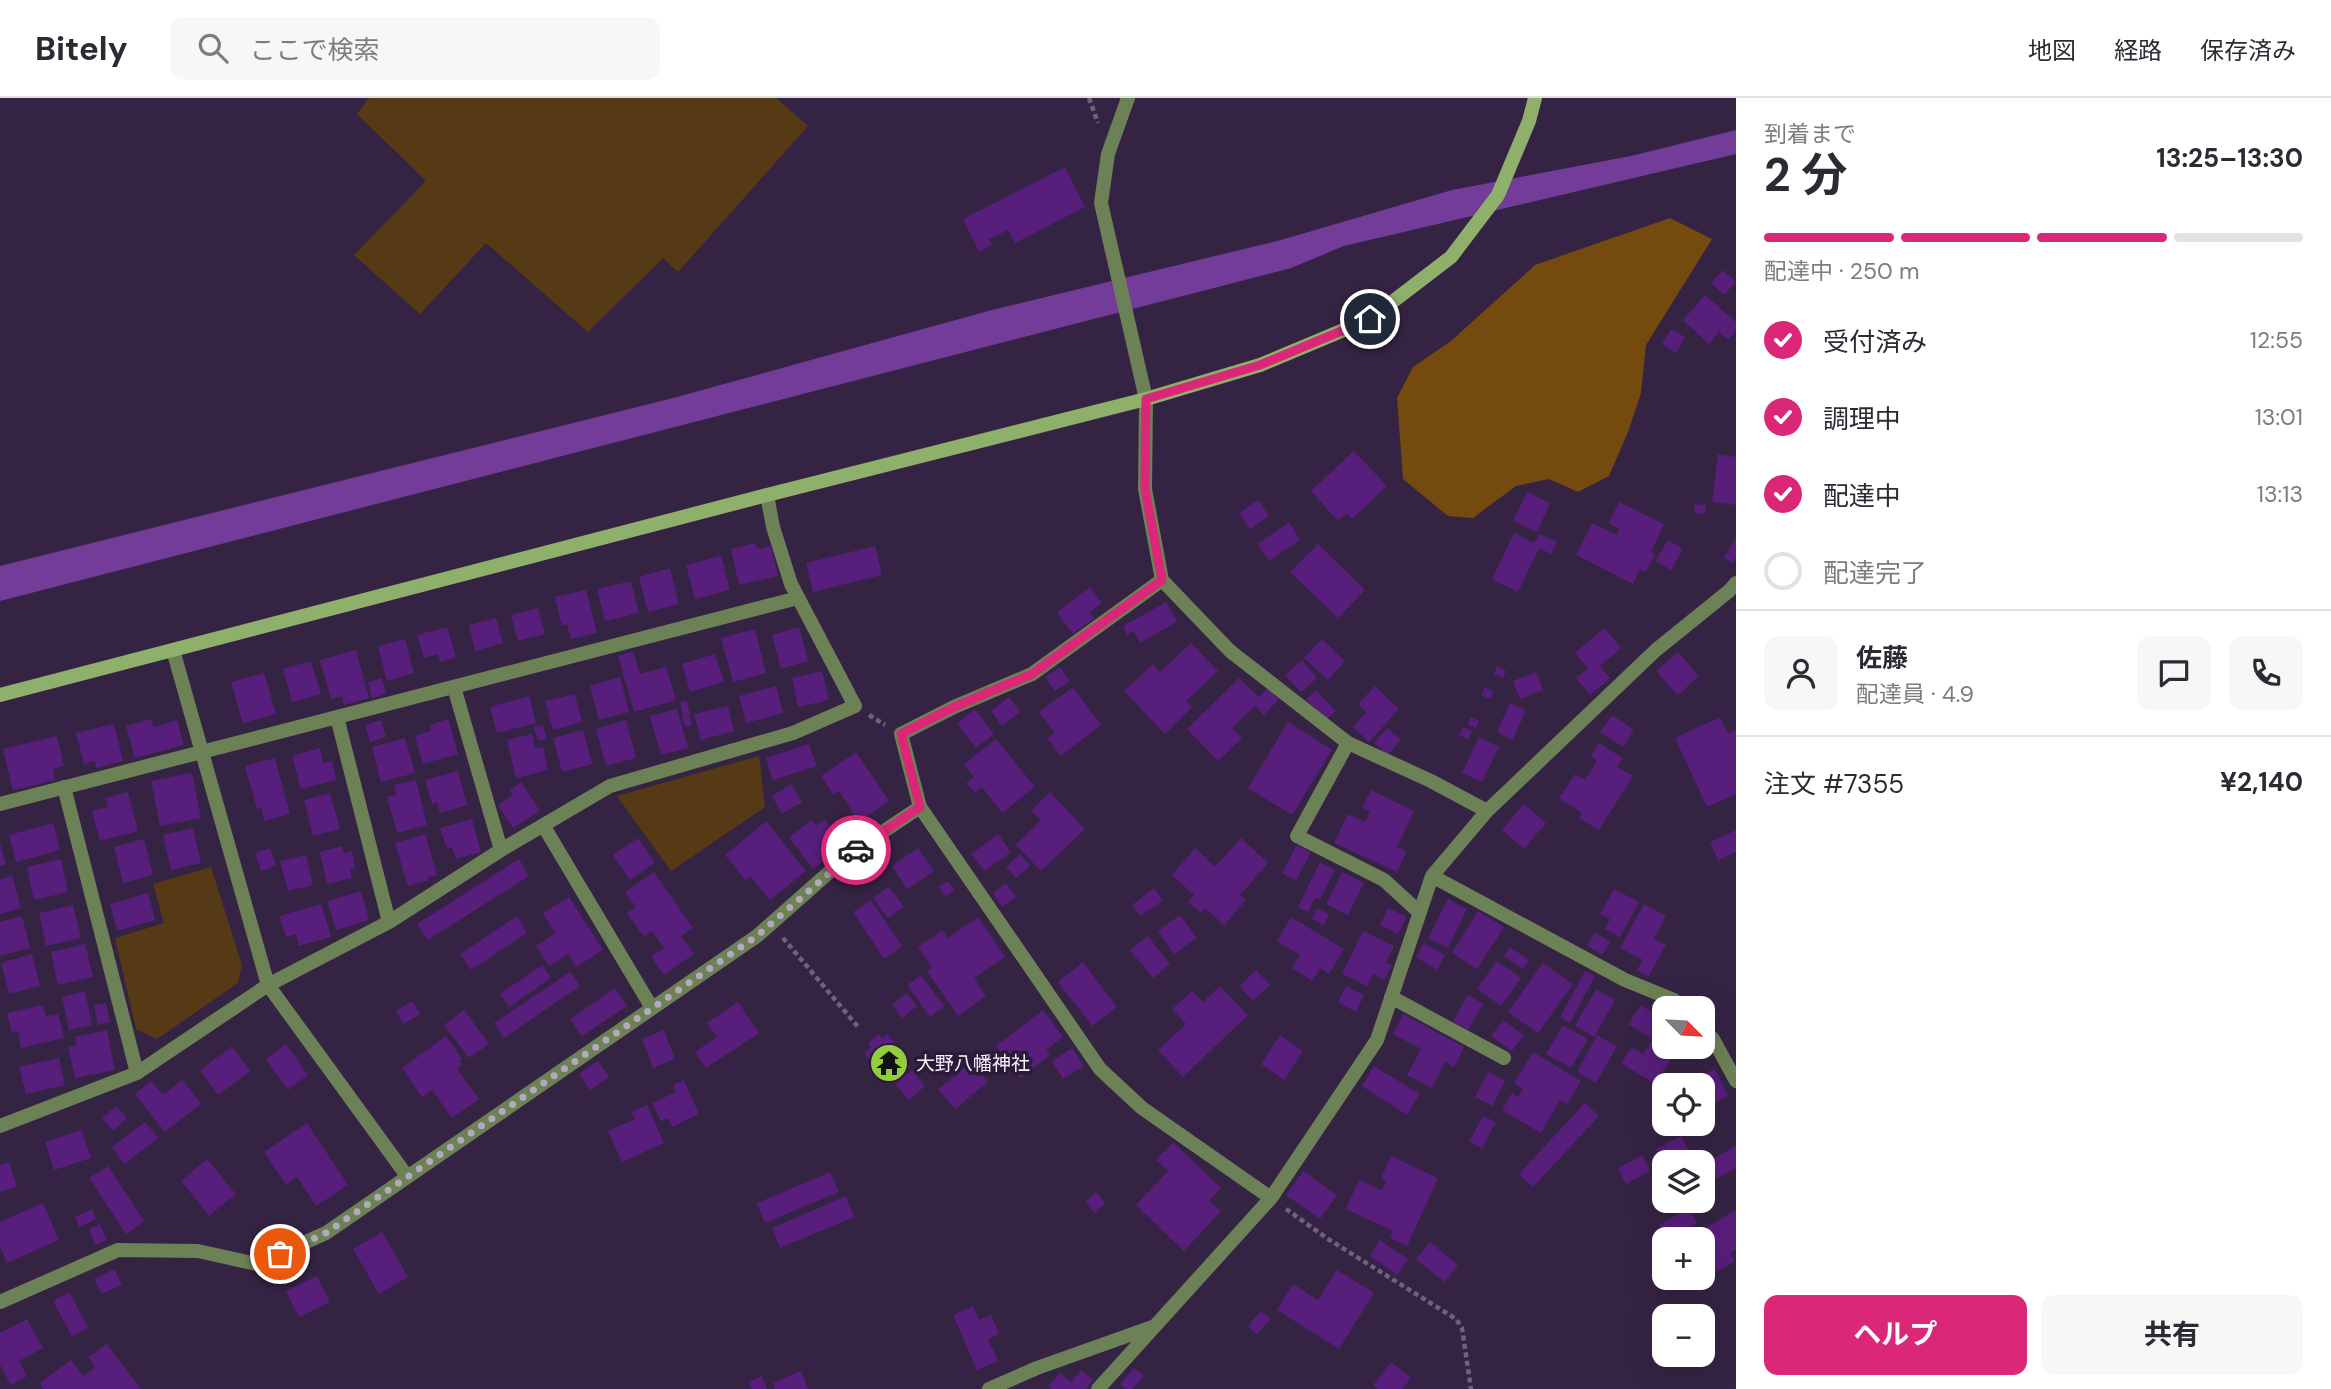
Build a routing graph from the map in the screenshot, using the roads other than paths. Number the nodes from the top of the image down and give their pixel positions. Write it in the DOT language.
graph roads {
  1 [pos="1128,98"];
  2 [pos="1535,98"];
  3 [pos="1146,399"];
  4 [pos="767,495"];
  5 [pos="1162,580"];
  6 [pos="1734,589"];
  7 [pos="798,598"];
  8 [pos="173,650"];
  9 [pos="454,687"];
  10 [pos="0,695"];
  11 [pos="337,716"];
  12 [pos="1349,743"];
  13 [pos="202,751"];
  14 [pos="64,787"];
  15 [pos="0,804"];
  16 [pos="920,807"];
  17 [pos="1487,811"];
  18 [pos="543,825"];
  19 [pos="501,850"];
  20 [pos="1432,876"];
  21 [pos="1419,912"];
  22 [pos="389,922"];
  23 [pos="268,985"];
  24 [pos="1664,996"];
  25 [pos="1391,997"];
  26 [pos="652,1008"];
  27 [pos="1715,1043"];
  28 [pos="1504,1058"];
  29 [pos="137,1073"];
  30 [pos="1736,1082"];
  31 [pos="0,1110"];
  32 [pos="2,1126"];
  33 [pos="407,1176"];
  34 [pos="1271,1198"];
  35 [pos="0,1302"];
  36 [pos="1153,1326"];
  37 [pos="989,1389"];
  38 [pos="1098,1389"];
  1 -- 3 [label="street"];
  2 -- 3 [label="street"];
  3 -- 4 [label="street"];
  3 -- 5 [label="street"];
  4 -- 7 [label="street"];
  4 -- 8 [label="street"];
  5 -- 12 [label="street"];
  5 -- 16 [label="street"];
  6 -- 17 [label="street"];
  7 -- 9 [label="street"];
  7 -- 18 [label="street"];
  8 -- 10 [label="street"];
  8 -- 13 [label="street"];
  9 -- 11 [label="street"];
  9 -- 19 [label="street"];
  11 -- 13 [label="street"];
  11 -- 22 [label="street"];
  12 -- 17 [label="street"];
  12 -- 21 [label="street"];
  13 -- 14 [label="street"];
  13 -- 23 [label="street"];
  14 -- 15 [label="street"];
  14 -- 29 [label="street"];
  16 -- 26 [label="street"];
  16 -- 34 [label="street"];
  17 -- 20 [label="street"];
  18 -- 19 [label="street"];
  18 -- 26 [label="street"];
  19 -- 22 [label="street"];
  20 -- 21 [label="street"];
  20 -- 24 [label="street"];
  21 -- 25 [label="street"];
  22 -- 23 [label="street"];
  23 -- 29 [label="street"];
  23 -- 33 [label="street"];
  25 -- 28 [label="street"];
  25 -- 34 [label="street"];
  26 -- 33 [label="street"];
  27 -- 30 [label="street"];
  29 -- 32 [label="street"];
  31 -- 32 [label="street"];
  33 -- 35 [label="street"];
  34 -- 36 [label="street"];
  36 -- 37 [label="street"];
  36 -- 38 [label="street"];
}
